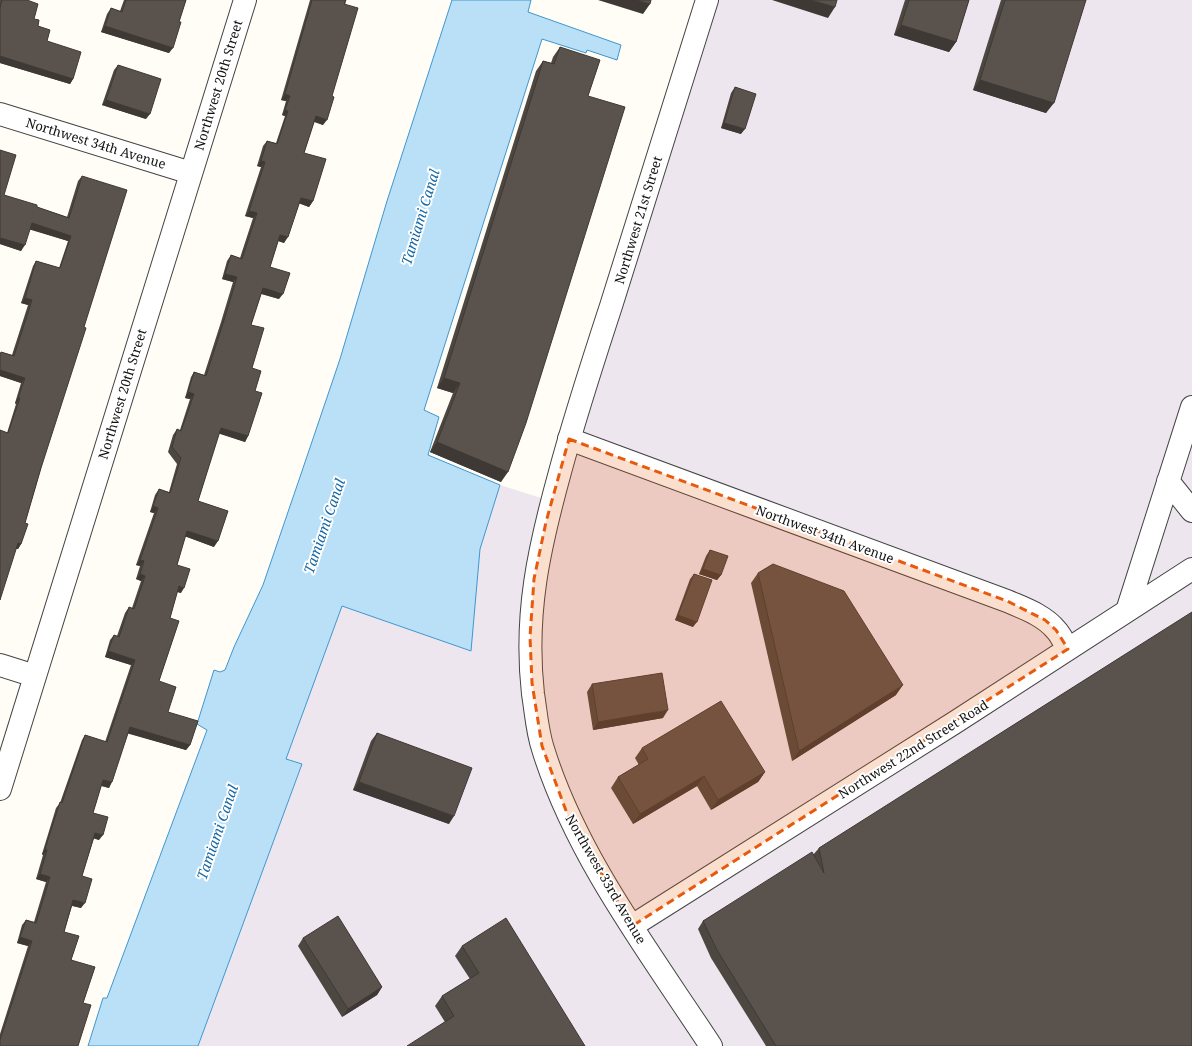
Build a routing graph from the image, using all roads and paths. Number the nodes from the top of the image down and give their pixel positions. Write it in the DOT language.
graph roads {
  1 [pos="245,0"];
  2 [pos="707,0"];
  3 [pos="0,114"];
  4 [pos="191,173"];
  5 [pos="1192,407"];
  6 [pos="569,439"];
  7 [pos="1168,481"];
  8 [pos="1192,511"];
  9 [pos="1192,569"];
  10 [pos="1127,611"];
  11 [pos="1068,649"];
  12 [pos="0,665"];
  13 [pos="35,676"];
  14 [pos="0,789"];
  15 [pos="632,926"];
  16 [pos="711,1046"];
  1 -- 4 [label="street, Northwest 20th Street"];
  2 -- 6 [label="street, Northwest 21st Street"];
  3 -- 4 [label="street, Northwest 34th Avenue"];
  4 -- 13 [label="street, Northwest 20th Street"];
  5 -- 7 [label="street"];
  6 -- 11 [label="street, Northwest 34th Avenue"];
  6 -- 15 [label="street, Northwest 33rd Avenue"];
  7 -- 8 [label="street"];
  7 -- 10 [label="street"];
  9 -- 10 [label="street, Northwest 22nd Street Road"];
  10 -- 11 [label="street, Northwest 22nd Street Road"];
  11 -- 15 [label="street, Northwest 22nd Street Road"];
  12 -- 13 [label="street"];
  13 -- 14 [label="street, Northwest 20th Street"];
  15 -- 16 [label="street, Northwest 33rd Avenue"];
}
